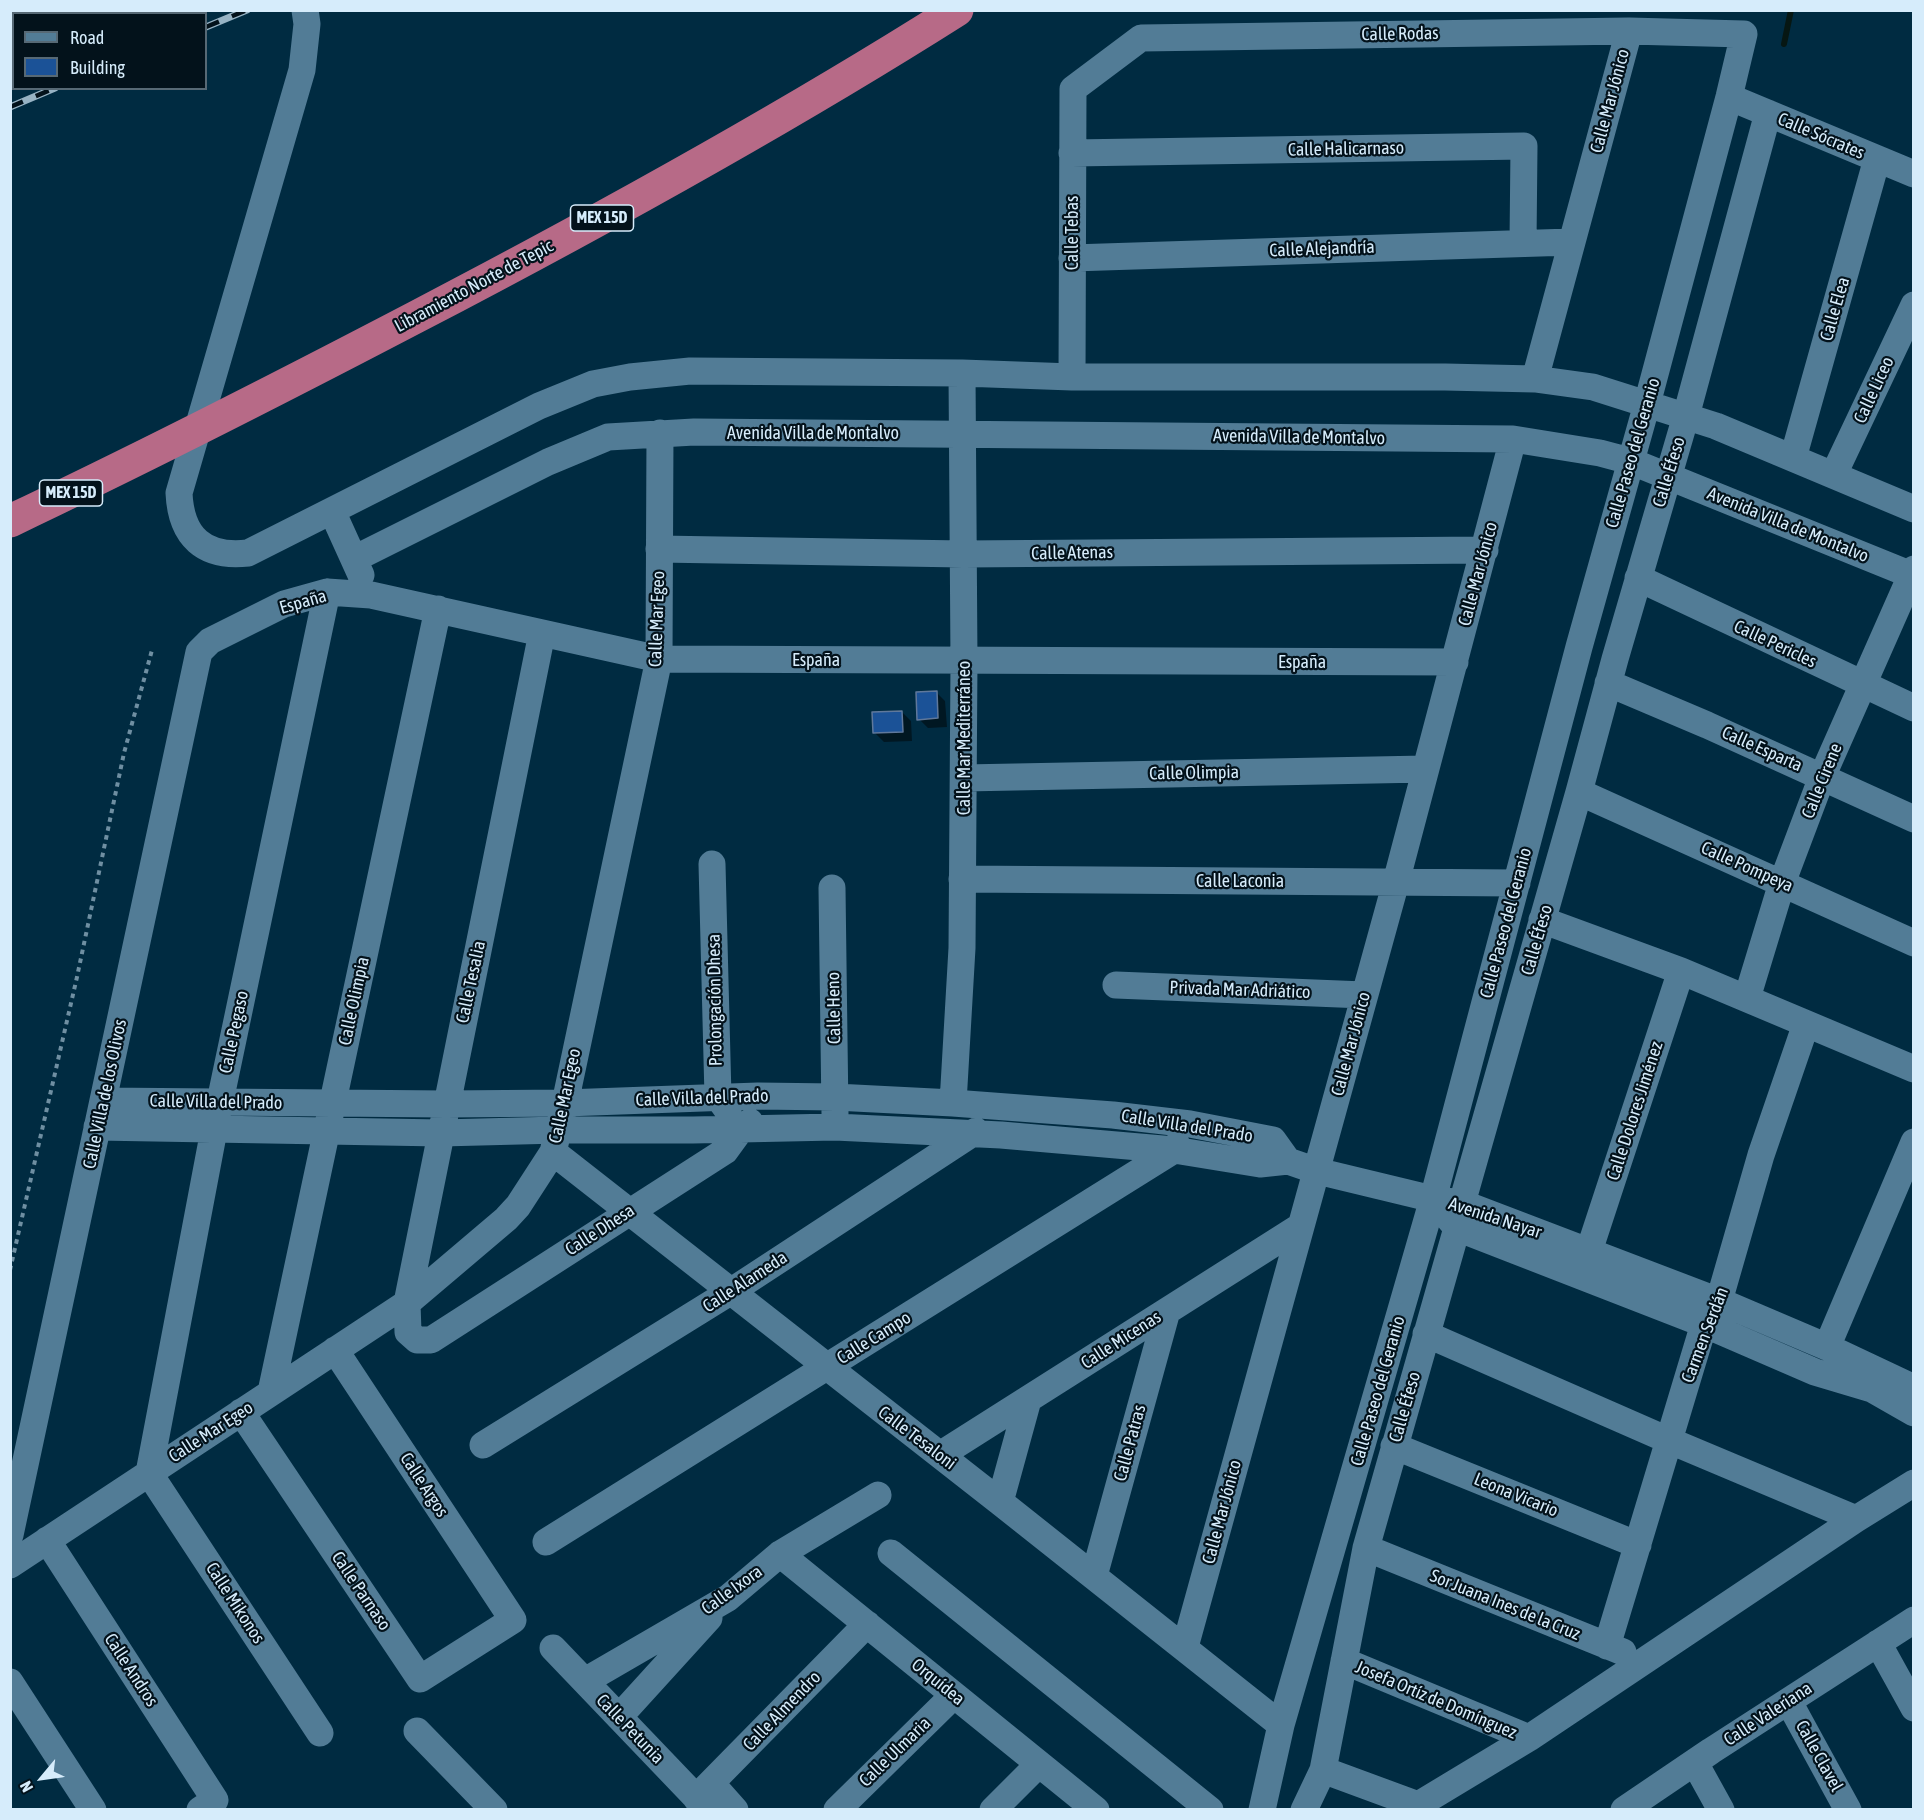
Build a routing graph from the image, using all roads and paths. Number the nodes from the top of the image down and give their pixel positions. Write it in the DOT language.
graph roads {
  1 [pos="306,10"];
  2 [pos="957,10"];
  3 [pos="1629,31"];
  4 [pos="1744,34"];
  5 [pos="1073,89"];
  6 [pos="1729,97"];
  7 [pos="1767,113"];
  8 [pos="1072,153"];
  9 [pos="1877,159"];
  10 [pos="1914,174"];
  11 [pos="1571,242"];
  12 [pos="1523,243"];
  13 [pos="1072,258"];
  14 [pos="1914,305"];
  15 [pos="962,373"];
  16 [pos="1072,377"];
  17 [pos="1535,379"];
  18 [pos="1647,404"];
  19 [pos="1686,416"];
  20 [pos="660,433"];
  21 [pos="962,434"];
  22 [pos="1513,439"];
  23 [pos="1794,458"];
  24 [pos="1630,461"];
  25 [pos="1834,474"];
  26 [pos="1668,476"];
  27 [pos="1914,509"];
  28 [pos="332,511"];
  29 [pos="10,521"];
  30 [pos="659,549"];
  31 [pos="1485,550"];
  32 [pos="963,554"];
  33 [pos="354,559"];
  34 [pos="1913,574"];
  35 [pos="1638,578"];
  36 [pos="327,592"];
  37 [pos="371,595"];
  38 [pos="438,609"];
  39 [pos="542,633"];
  40 [pos="152,650"];
  41 [pos="200,652"];
  42 [pos="659,659"];
  43 [pos="964,661"];
  44 [pos="1455,662"];
  45 [pos="1608,683"];
  46 [pos="1864,686"];
  47 [pos="1914,708"];
  48 [pos="1425,769"];
  49 [pos="964,777"];
  50 [pos="1822,777"];
  51 [pos="1579,792"];
  52 [pos="1914,819"];
  53 [pos="712,864"];
  54 [pos="962,879"];
  55 [pos="1396,882"];
  56 [pos="1517,883"];
  57 [pos="1782,883"];
  58 [pos="832,888"];
  59 [pos="1542,920"];
  60 [pos="1914,943"];
  61 [pos="1681,971"];
  62 [pos="1116,985"];
  63 [pos="1365,995"];
  64 [pos="1747,998"];
  65 [pos="1806,1024"];
  66 [pos="1914,1069"];
  67 [pos="783,1096"];
  68 [pos="718,1097"];
  69 [pos="835,1097"];
  70 [pos="104,1101"];
  71 [pos="219,1102"];
  72 [pos="333,1103"];
  73 [pos="565,1103"];
  74 [pos="953,1103"];
  75 [pos="446,1104"];
  76 [pos="996,1106"];
  77 [pos="1190,1124"];
  78 [pos="97,1127"];
  79 [pos="835,1127"];
  80 [pos="741,1129"];
  81 [pos="214,1130"];
  82 [pos="326,1132"];
  83 [pos="441,1133"];
  84 [pos="974,1134"];
  85 [pos="556,1141"];
  86 [pos="1914,1142"];
  87 [pos="1174,1150"];
  88 [pos="1288,1161"];
  89 [pos="1317,1171"];
  90 [pos="1433,1199"];
  91 [pos="629,1212"];
  92 [pos="1459,1215"];
  93 [pos="1301,1226"];
  94 [pos="1589,1251"];
  95 [pos="10,1270"];
  96 [pos="730,1292"];
  97 [pos="1719,1301"];
  98 [pos="407,1302"];
  99 [pos="1167,1311"];
  100 [pos="1704,1324"];
  101 [pos="408,1332"];
  102 [pos="1426,1334"];
  103 [pos="1827,1347"];
  104 [pos="335,1350"];
  105 [pos="827,1368"];
  106 [pos="1914,1388"];
  107 [pos="271,1392"];
  108 [pos="1028,1400"];
  109 [pos="241,1412"];
  110 [pos="1914,1413"];
  111 [pos="1668,1440"];
  112 [pos="483,1445"];
  113 [pos="1394,1446"];
  114 [pos="940,1455"];
  115 [pos="149,1473"];
  116 [pos="1914,1483"];
  117 [pos="878,1495"];
  118 [pos="1000,1502"];
  119 [pos="1856,1519"];
  120 [pos="10,1535"];
  121 [pos="47,1540"];
  122 [pos="546,1542"];
  123 [pos="1638,1545"];
  124 [pos="1366,1548"];
  125 [pos="891,1553"];
  126 [pos="780,1554"];
  127 [pos="10,1564"];
  128 [pos="1094,1576"];
  129 [pos="728,1598"];
  130 [pos="513,1620"];
  131 [pos="1914,1620"];
  132 [pos="867,1624"];
  133 [pos="1878,1643"];
  134 [pos="1607,1646"];
  135 [pos="1185,1647"];
  136 [pos="553,1648"];
  137 [pos="1646,1660"];
  138 [pos="1344,1661"];
  139 [pos="585,1681"];
  140 [pos="10,1682"];
  141 [pos="954,1695"];
  142 [pos="1789,1702"];
  143 [pos="1914,1708"];
  144 [pos="619,1717"];
  145 [pos="1281,1725"];
  146 [pos="417,1731"];
  147 [pos="320,1733"];
  148 [pos="1529,1738"];
  149 [pos="1695,1762"];
  150 [pos="1039,1764"];
  151 [pos="1323,1770"];
  152 [pos="705,1797"];
  153 [pos="208,1805"];
  154 [pos="93,1809"];
  155 [pos="494,1809"];
  156 [pos="735,1809"];
  157 [pos="837,1809"];
  158 [pos="993,1809"];
  159 [pos="1096,1809"];
  160 [pos="1210,1809"];
  161 [pos="1265,1809"];
  162 [pos="1304,1809"];
  163 [pos="1624,1809"];
  164 [pos="1721,1809"];
  165 [pos="1848,1809"];
  1 -- 28 [label="street"];
  2 -- 29 [label="highway, Libramiento Norte de Tepic / MEX 15D"];
  3 -- 4 [label="street, Calle Rodas"];
  3 -- 5 [label="street, Calle Rodas"];
  3 -- 11 [label="street, Calle Mar Jónico"];
  4 -- 6 [label="street, Calle Paseo del Geranio"];
  5 -- 8 [label="street, Calle Tebas"];
  6 -- 7 [label="street, Calle Sócrates"];
  6 -- 18 [label="street, Calle Paseo del Geranio"];
  7 -- 9 [label="street, Calle Sócrates"];
  7 -- 19 [label="street, Calle Éfeso"];
  8 -- 12 [label="street, Calle Halicarnaso"];
  8 -- 13 [label="street, Calle Tebas"];
  9 -- 10 [label="street, Calle Sócrates"];
  9 -- 23 [label="street, Calle Elea"];
  11 -- 12 [label="street, Calle Alejandría"];
  11 -- 17 [label="street, Calle Mar Jónico"];
  12 -- 13 [label="street, Calle Alejandría"];
  13 -- 16 [label="street, Calle Tebas"];
  14 -- 25 [label="street, Calle Liceo"];
  15 -- 16 [label="street"];
  15 -- 21 [label="street, Calle Mar Mediterráneo"];
  15 -- 28 [label="street"];
  16 -- 17 [label="street"];
  17 -- 18 [label="street"];
  18 -- 19 [label="street"];
  18 -- 24 [label="street, Calle Paseo del Geranio"];
  19 -- 23 [label="street"];
  19 -- 26 [label="street, Calle Éfeso"];
  20 -- 21 [label="street, Avenida Villa de Montalvo"];
  20 -- 30 [label="street, Calle Mar Egeo"];
  20 -- 33 [label="street, Avenida Villa de Montalvo"];
  21 -- 22 [label="street, Avenida Villa de Montalvo"];
  21 -- 32 [label="street, Calle Mar Mediterráneo"];
  22 -- 24 [label="street, Avenida Villa de Montalvo"];
  22 -- 31 [label="street, Calle Mar Jónico"];
  23 -- 25 [label="street"];
  24 -- 26 [label="street, Avenida Villa de Montalvo"];
  24 -- 56 [label="street, Calle Paseo del Geranio"];
  25 -- 27 [label="street"];
  26 -- 34 [label="street, Avenida Villa de Montalvo"];
  26 -- 35 [label="street, Calle Éfeso"];
  28 -- 33 [label="street"];
  30 -- 32 [label="street, Calle Atenas"];
  30 -- 42 [label="street, Calle Mar Egeo"];
  31 -- 32 [label="street, Calle Atenas"];
  31 -- 44 [label="street, Calle Mar Jónico"];
  32 -- 43 [label="street, Calle Mar Mediterráneo"];
  33 -- 37 [label="street"];
  34 -- 46 [label="street, Calle Cirene"];
  35 -- 45 [label="street, Calle Éfeso"];
  35 -- 46 [label="street, Calle Pericles"];
  36 -- 37 [label="street, España"];
  36 -- 41 [label="street, España"];
  36 -- 71 [label="street, Calle Pegaso"];
  37 -- 38 [label="street, España"];
  38 -- 39 [label="street, España"];
  38 -- 72 [label="street, Calle Olimpia"];
  39 -- 42 [label="street, España"];
  39 -- 75 [label="street, Calle Tesalia"];
  40 -- 95 [label="path"];
  41 -- 70 [label="street, Calle Villa de los Olivos"];
  42 -- 43 [label="street, España"];
  42 -- 73 [label="street, Calle Mar Egeo"];
  43 -- 44 [label="street, España"];
  43 -- 49 [label="street, Calle Mar Mediterráneo"];
  44 -- 48 [label="street, Calle Mar Jónico"];
  45 -- 50 [label="street, Calle Esparta"];
  45 -- 51 [label="street, Calle Éfeso"];
  46 -- 47 [label="street, Calle Pericles"];
  46 -- 50 [label="street, Calle Cirene"];
  48 -- 49 [label="street, Calle Olimpia"];
  48 -- 55 [label="street, Calle Mar Jónico"];
  49 -- 54 [label="street, Calle Mar Mediterráneo"];
  50 -- 52 [label="street, Calle Esparta"];
  50 -- 57 [label="street, Calle Cirene"];
  51 -- 57 [label="street, Calle Pompeya"];
  51 -- 59 [label="street, Calle Éfeso"];
  53 -- 68 [label="street, Prolongación Dhesa"];
  54 -- 55 [label="street, Calle Laconia"];
  54 -- 74 [label="street, Calle Mar Mediterráneo"];
  55 -- 56 [label="street, Calle Laconia"];
  55 -- 63 [label="street, Calle Mar Jónico"];
  56 -- 90 [label="street, Calle Paseo del Geranio"];
  57 -- 60 [label="street, Calle Pompeya"];
  57 -- 64 [label="street, Calle Cirene"];
  58 -- 69 [label="street, Calle Heno"];
  59 -- 61 [label="street"];
  59 -- 92 [label="street, Calle Éfeso"];
  61 -- 64 [label="street"];
  61 -- 94 [label="street, Calle Dolores Jiménez"];
  62 -- 63 [label="street, Privada Mar Adriático"];
  63 -- 89 [label="street, Calle Mar Jónico"];
  64 -- 65 [label="street"];
  65 -- 66 [label="street"];
  65 -- 97 [label="street, Carmen Serdán"];
  67 -- 68 [label="street, Calle Villa del Prado"];
  67 -- 69 [label="street, Calle Villa del Prado"];
  67 -- 80 [label="street, Calle Dhesa"];
  68 -- 73 [label="street, Calle Villa del Prado"];
  68 -- 80 [label="street"];
  69 -- 74 [label="street, Calle Villa del Prado"];
  69 -- 79 [label="street, Calle Heno"];
  70 -- 71 [label="street, Calle Villa del Prado"];
  70 -- 78 [label="street, Calle Villa de los Olivos"];
  71 -- 72 [label="street, Calle Villa del Prado"];
  71 -- 81 [label="street, Calle Pegaso"];
  72 -- 75 [label="street, Calle Villa del Prado"];
  72 -- 82 [label="street, Calle Olimpia"];
  73 -- 75 [label="street, Calle Villa del Prado"];
  73 -- 85 [label="street, Calle Mar Egeo"];
  74 -- 76 [label="street, Calle Villa del Prado"];
  75 -- 83 [label="street, Calle Tesalia"];
  76 -- 77 [label="street, Calle Villa del Prado"];
  76 -- 84 [label="street, Calle Alameda"];
  77 -- 87 [label="street, Calle Campo"];
  77 -- 88 [label="street, Calle Villa del Prado"];
  78 -- 81 [label="street, Calle Villa del Prado"];
  78 -- 120 [label="street, Calle Villa de los Olivos"];
  79 -- 80 [label="street, Calle Villa del Prado"];
  79 -- 84 [label="street, Calle Villa del Prado"];
  80 -- 85 [label="street, Calle Villa del Prado"];
  80 -- 91 [label="street, Calle Dhesa"];
  81 -- 82 [label="street, Calle Villa del Prado"];
  81 -- 115 [label="street, Calle Pegaso"];
  82 -- 83 [label="street, Calle Villa del Prado"];
  82 -- 107 [label="street, Calle Olimpia"];
  83 -- 85 [label="street, Calle Villa del Prado"];
  83 -- 98 [label="street, Calle Tesalia"];
  84 -- 87 [label="street, Calle Villa del Prado"];
  84 -- 96 [label="street, Calle Alameda"];
  85 -- 91 [label="street, Calle Tesaloni"];
  85 -- 98 [label="street, Calle Mar Egeo"];
  86 -- 103 [label="street"];
  87 -- 88 [label="street, Calle Villa del Prado"];
  87 -- 105 [label="street, Calle Campo"];
  88 -- 89 [label="street, Calle Villa del Prado"];
  89 -- 90 [label="street, Calle Villa del Prado"];
  89 -- 93 [label="street, Calle Mar Jónico"];
  90 -- 92 [label="street, Avenida Nayar"];
  90 -- 145 [label="street, Calle Paseo del Geranio"];
  91 -- 96 [label="street, Calle Tesaloni"];
  91 -- 101 [label="street, Calle Dhesa"];
  92 -- 94 [label="street, Avenida Nayar"];
  92 -- 100 [label="street, Avenida Nayar"];
  92 -- 102 [label="street, Calle Éfeso"];
  93 -- 99 [label="street, Calle Micenas"];
  93 -- 135 [label="street, Calle Mar Jónico"];
  94 -- 97 [label="street, Avenida Nayar"];
  96 -- 105 [label="street, Calle Tesaloni"];
  96 -- 112 [label="street, Calle Alameda"];
  97 -- 100 [label="street, Carmen Serdán"];
  97 -- 103 [label="street, Avenida Nayar"];
  98 -- 101 [label="street, Calle Tesalia"];
  98 -- 104 [label="street, Calle Mar Egeo"];
  99 -- 108 [label="street, Calle Micenas"];
  99 -- 128 [label="street, Calle Patras"];
  100 -- 110 [label="street, Avenida Nayar"];
  100 -- 111 [label="street, Carmen Serdán"];
  102 -- 111 [label="street"];
  102 -- 113 [label="street, Calle Éfeso"];
  103 -- 106 [label="street, Avenida Nayar"];
  104 -- 107 [label="street, Calle Mar Egeo"];
  104 -- 130 [label="street, Calle Argos"];
  105 -- 114 [label="street, Calle Tesaloni"];
  105 -- 122 [label="street, Calle Campo"];
  107 -- 109 [label="street, Calle Mar Egeo"];
  108 -- 114 [label="street, Calle Micenas"];
  108 -- 118 [label="street"];
  109 -- 115 [label="street, Calle Mar Egeo"];
  109 -- 130 [label="street, Calle Parnaso"];
  111 -- 119 [label="street"];
  111 -- 123 [label="street, Carmen Serdán"];
  113 -- 123 [label="street, Leona Vicario"];
  113 -- 124 [label="street, Calle Éfeso"];
  114 -- 118 [label="street, Calle Tesaloni"];
  115 -- 121 [label="street, Calle Mar Egeo"];
  115 -- 147 [label="street, Calle Mikonos"];
  116 -- 119 [label="street"];
  117 -- 126 [label="street, Calle Ixora"];
  118 -- 128 [label="street, Calle Tesaloni"];
  119 -- 137 [label="street"];
  121 -- 127 [label="street, Calle Mar Egeo"];
  121 -- 153 [label="street, Calle Andros"];
  123 -- 134 [label="street, Carmen Serdán"];
  124 -- 134 [label="street, Sor Juana Ines de la Cruz"];
  124 -- 138 [label="street, Calle Éfeso"];
  125 -- 160 [label="street"];
  126 -- 129 [label="street, Calle Ixora"];
  126 -- 132 [label="street, Orquídea"];
  128 -- 135 [label="street, Calle Tesaloni"];
  129 -- 139 [label="street, Calle Ixora"];
  129 -- 144 [label="street"];
  131 -- 133 [label="street, Calle Valeriana"];
  132 -- 141 [label="street, Orquídea"];
  132 -- 152 [label="street, Calle Almendro"];
  133 -- 142 [label="street, Calle Valeriana"];
  133 -- 143 [label="street"];
  134 -- 137 [label="street, Sor Juana Ines de la Cruz"];
  135 -- 145 [label="street, Calle Tesaloni"];
  136 -- 139 [label="street, Calle Petunia"];
  137 -- 148 [label="street"];
  138 -- 148 [label="street, Josefa Ortíz de Domínguez"];
  138 -- 151 [label="street, Calle Éfeso"];
  139 -- 144 [label="street, Calle Petunia"];
  140 -- 154 [label="street"];
  141 -- 150 [label="street, Orquídea"];
  141 -- 157 [label="street, Calle Ulmaria"];
  142 -- 149 [label="street, Calle Valeriana"];
  142 -- 165 [label="street, Calle Clavel"];
  144 -- 152 [label="street, Calle Petunia"];
  145 -- 161 [label="street, Calle Paseo del Geranio"];
  146 -- 155 [label="street"];
  148 -- 151 [label="street"];
  149 -- 163 [label="street, Calle Valeriana"];
  149 -- 164 [label="street"];
  150 -- 158 [label="street"];
  150 -- 159 [label="street, Orquídea"];
  151 -- 162 [label="street"];
  152 -- 156 [label="street, Calle Petunia"];
}
